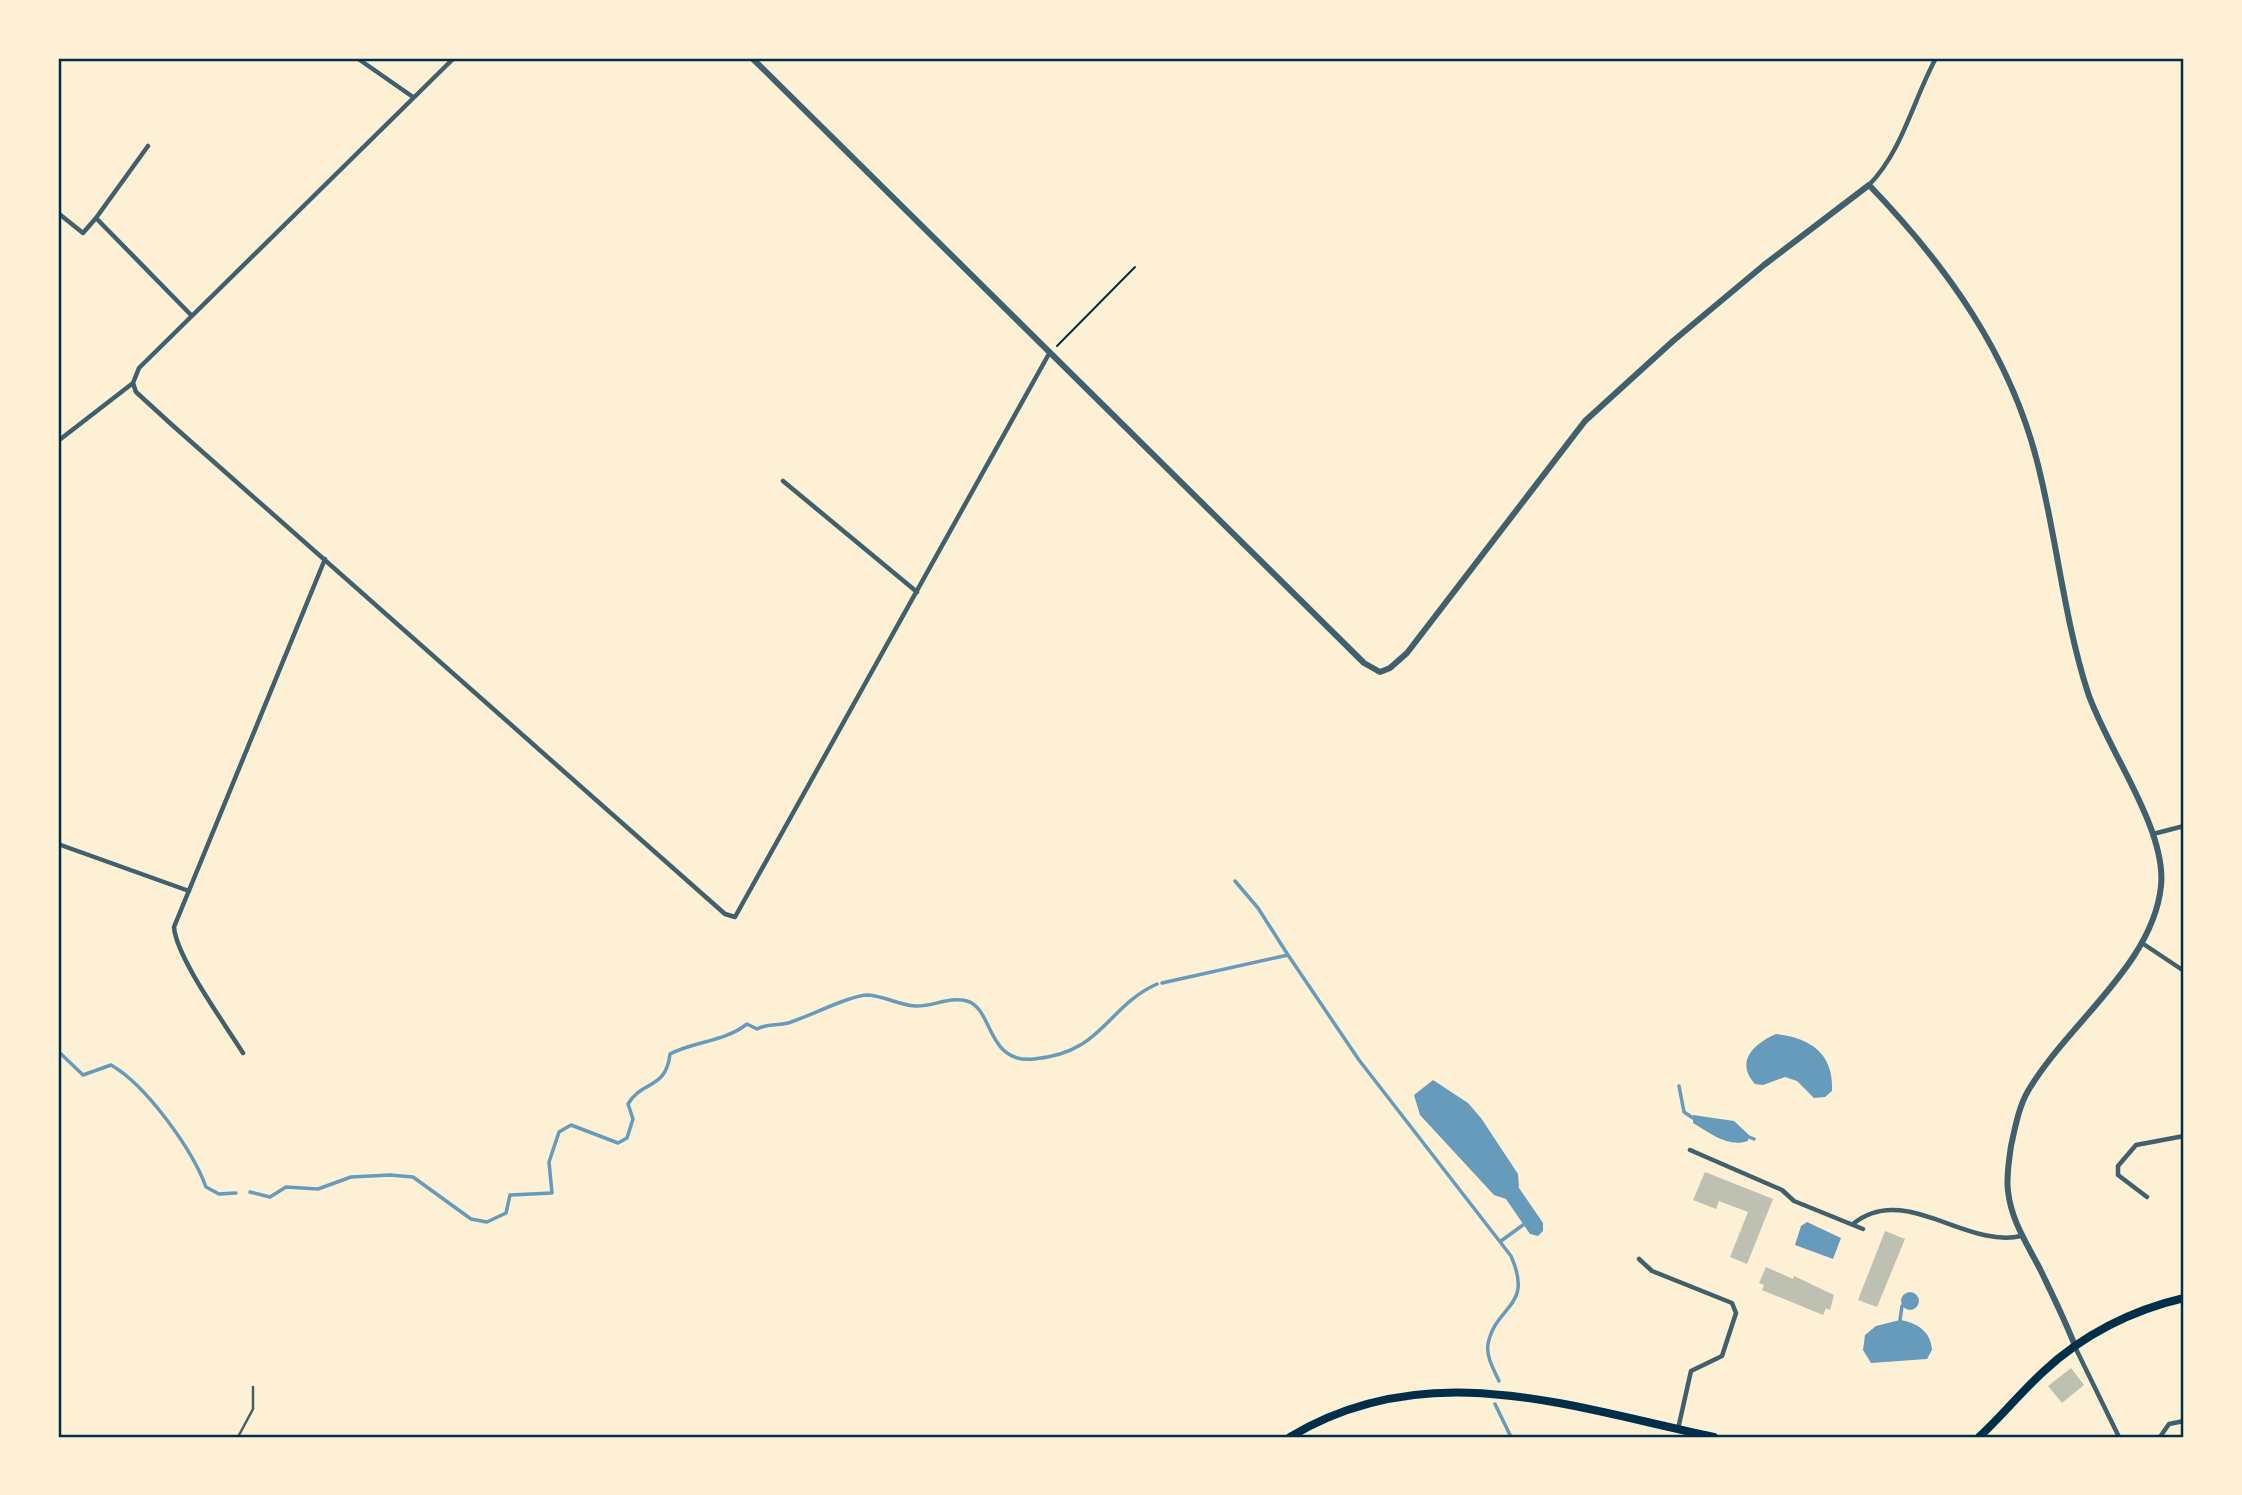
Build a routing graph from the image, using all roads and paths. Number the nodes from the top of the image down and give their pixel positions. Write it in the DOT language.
graph roads {
  1 [pos="357,58"];
  2 [pos="454,58"];
  3 [pos="752,58"];
  4 [pos="1936,58"];
  5 [pos="413,97"];
  6 [pos="148,146"];
  7 [pos="1869,185"];
  8 [pos="58,213"];
  9 [pos="96,218"];
  10 [pos="1135,267"];
  11 [pos="192,316"];
  12 [pos="1050,352"];
  13 [pos="133,383"];
  14 [pos="58,441"];
  15 [pos="783,481"];
  16 [pos="325,559"];
  17 [pos="917,592"];
  18 [pos="2184,826"];
  19 [pos="2153,834"];
  20 [pos="58,844"];
  21 [pos="189,891"];
  22 [pos="2141,943"];
  23 [pos="2184,971"];
  24 [pos="243,1053"];
  25 [pos="2184,1136"];
  26 [pos="1690,1150"];
  27 [pos="2147,1198"];
  28 [pos="1852,1224"];
  29 [pos="1863,1229"];
  30 [pos="2021,1236"];
  31 [pos="1639,1259"];
  32 [pos="2184,1298"];
  33 [pos="2075,1346"];
  34 [pos="253,1387"];
  35 [pos="2184,1421"];
  36 [pos="1677,1429"];
  37 [pos="239,1437"];
  38 [pos="1290,1437"];
  39 [pos="1714,1437"];
  40 [pos="1979,1437"];
  41 [pos="2119,1437"];
  42 [pos="2160,1437"];
  1 -- 5 [label="street"];
  2 -- 5 [label="street"];
  3 -- 12 [label="street"];
  4 -- 7 [label="street"];
  5 -- 11 [label="street"];
  6 -- 9 [label="street"];
  7 -- 12 [label="street"];
  7 -- 19 [label="street"];
  8 -- 9 [label="street"];
  9 -- 11 [label="street"];
  10 -- 12 [label="path"];
  11 -- 13 [label="street"];
  12 -- 17 [label="street"];
  13 -- 14 [label="street"];
  13 -- 16 [label="street"];
  15 -- 17 [label="street"];
  16 -- 17 [label="street"];
  16 -- 21 [label="street"];
  18 -- 19 [label="street"];
  19 -- 22 [label="street"];
  20 -- 21 [label="street"];
  21 -- 24 [label="street"];
  22 -- 23 [label="street"];
  22 -- 30 [label="street"];
  25 -- 27 [label="street"];
  26 -- 28 [label="street"];
  28 -- 29 [label="street"];
  28 -- 30 [label="street"];
  30 -- 33 [label="street"];
  31 -- 36 [label="street"];
  32 -- 33 [label="main road"];
  33 -- 40 [label="main road"];
  33 -- 41 [label="street"];
  34 -- 37 [label="lane"];
  35 -- 42 [label="street"];
  36 -- 38 [label="main road"];
  36 -- 39 [label="main road"];
}
